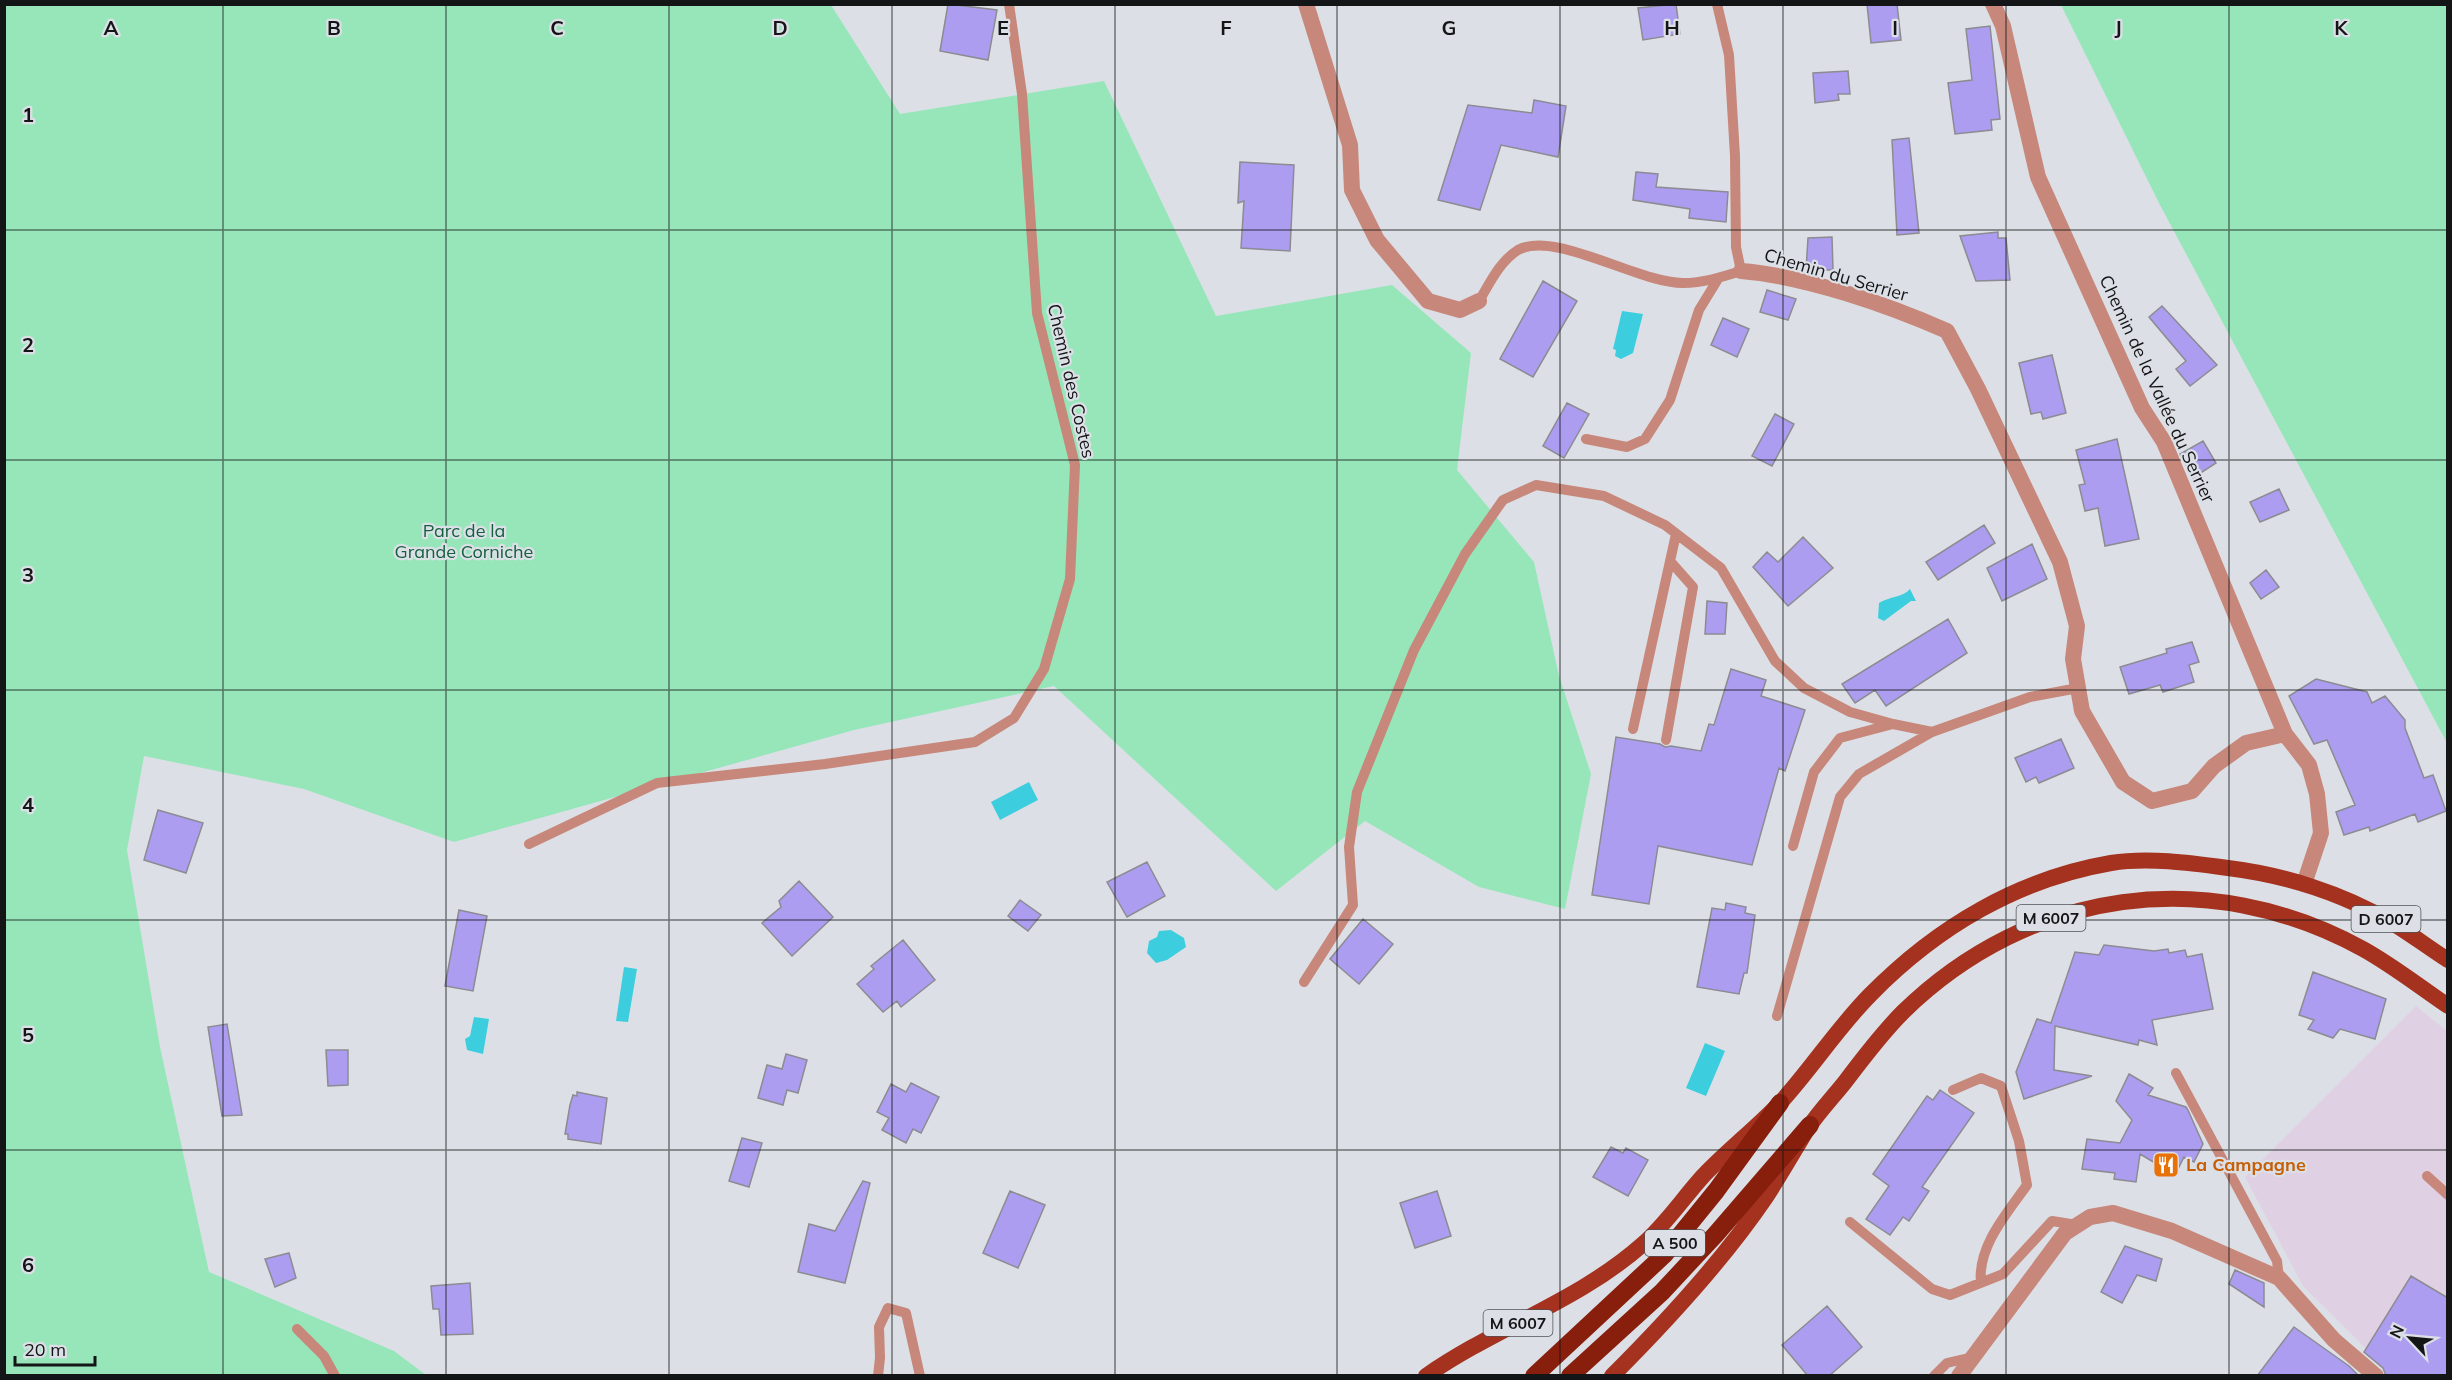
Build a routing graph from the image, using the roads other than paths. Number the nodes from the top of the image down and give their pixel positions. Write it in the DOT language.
graph roads {
  1 [pos="1009,4"];
  2 [pos="1306,4"];
  3 [pos="1717,4"];
  4 [pos="1993,4"];
  5 [pos="1741,271"];
  6 [pos="1718,279"];
  7 [pos="1479,301"];
  8 [pos="1586,439"];
  9 [pos="1676,534"];
  10 [pos="1670,561"];
  11 [pos="2078,688"];
  12 [pos="1893,724"];
  13 [pos="1633,729"];
  14 [pos="1932,732"];
  15 [pos="2285,734"];
  16 [pos="1666,740"];
  17 [pos="529,844"];
  18 [pos="1793,846"];
  19 [pos="2311,886"];
  20 [pos="2363,949"];
  21 [pos="2448,960"];
  22 [pos="1304,982"];
  23 [pos="2448,1006"];
  24 [pos="1777,1016"];
  25 [pos="2176,1073"];
  26 [pos="1953,1089"];
  27 [pos="1780,1103"];
  28 [pos="1810,1125"];
  29 [pos="2427,1176"];
  30 [pos="2448,1195"];
  31 [pos="1850,1222"];
  32 [pos="2077,1225"];
  33 [pos="2278,1278"];
  34 [pos="1981,1283"];
  35 [pos="297,1329"];
  36 [pos="1973,1357"];
  37 [pos="1541,1370"];
  38 [pos="335,1376"];
  39 [pos="878,1376"];
  40 [pos="920,1376"];
  41 [pos="1426,1376"];
  42 [pos="1570,1376"];
  43 [pos="1612,1376"];
  44 [pos="1934,1376"];
  45 [pos="1959,1376"];
  46 [pos="2376,1376"];
  1 -- 17 [label="lane, Chemin des Costes"];
  2 -- 7 [label="street, Chemin du Serrier"];
  3 -- 5 [label="lane"];
  4 -- 15 [label="street, Chemin de la Vallée du Serrier"];
  5 -- 6 [label="lane, Chemin du Serrier"];
  5 -- 11 [label="street, Chemin du Serrier"];
  6 -- 7 [label="lane, Chemin du Serrier"];
  6 -- 8 [label="lane"];
  9 -- 10 [label="lane"];
  9 -- 12 [label="lane"];
  9 -- 22 [label="lane"];
  10 -- 13 [label="lane"];
  10 -- 16 [label="lane"];
  11 -- 14 [label="lane"];
  11 -- 15 [label="street"];
  12 -- 14 [label="lane"];
  12 -- 18 [label="lane"];
  14 -- 24 [label="lane"];
  15 -- 19 [label="street, Chemin de la Vallée du Serrier"];
  19 -- 21 [label="main road, D 6007"];
  19 -- 27 [label="main road, M 6007"];
  20 -- 23 [label="main road, D 6007"];
  20 -- 28 [label="main road, M 6007"];
  25 -- 33 [label="lane"];
  26 -- 34 [label="lane"];
  27 -- 37 [label="highway, A 500"];
  27 -- 41 [label="main road, M 6007"];
  28 -- 42 [label="highway, A 500"];
  28 -- 43 [label="main road, M 6007"];
  29 -- 30 [label="lane"];
  31 -- 34 [label="lane"];
  32 -- 33 [label="street"];
  32 -- 34 [label="lane"];
  32 -- 36 [label="street"];
  33 -- 46 [label="street"];
  35 -- 38 [label="lane"];
  36 -- 44 [label="lane"];
  36 -- 45 [label="street"];
  39 -- 40 [label="lane"];
}
